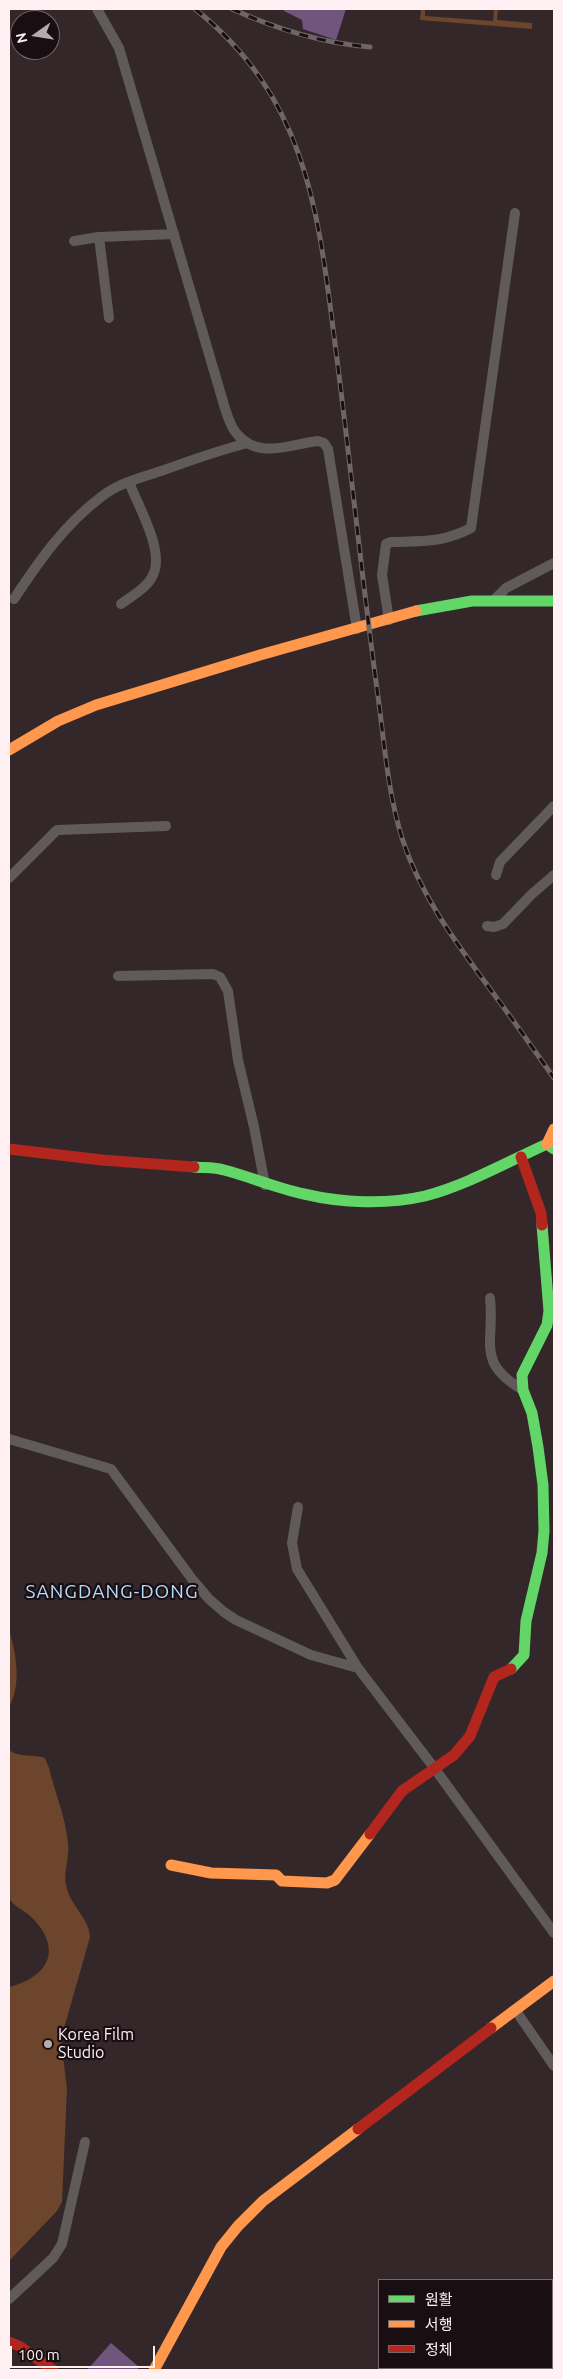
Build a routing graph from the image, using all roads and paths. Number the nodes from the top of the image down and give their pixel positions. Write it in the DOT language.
graph roads {
  1 [pos="97,9"];
  2 [pos="515,213"];
  3 [pos="174,234"];
  4 [pos="99,237"];
  5 [pos="74,241"];
  6 [pos="110,318"];
  7 [pos="248,443"];
  8 [pos="129,482"];
  9 [pos="554,563"];
  10 [pos="14,599"];
  11 [pos="493,601"];
  12 [pos="554,601"];
  13 [pos="121,604"];
  14 [pos="389,620"];
  15 [pos="357,629"];
  16 [pos="9,750"];
  17 [pos="554,806"];
  18 [pos="166,826"];
  19 [pos="496,875"];
  20 [pos="554,875"];
  21 [pos="9,878"];
  22 [pos="487,926"];
  23 [pos="118,976"];
  24 [pos="554,1129"];
  25 [pos="551,1146"];
  26 [pos="9,1149"];
  27 [pos="521,1157"];
  28 [pos="265,1184"];
  29 [pos="490,1298"];
  30 [pos="523,1390"];
  31 [pos="9,1439"];
  32 [pos="549,1485"];
  33 [pos="298,1506"];
  34 [pos="358,1668"];
  35 [pos="435,1769"];
  36 [pos="171,1865"];
  37 [pos="554,1933"];
  38 [pos="554,1981"];
  39 [pos="516,2011"];
  40 [pos="554,2066"];
  41 [pos="85,2142"];
  42 [pos="9,2299"];
  43 [pos="9,2342"];
  44 [pos="52,2370"];
  45 [pos="154,2370"];
  1 -- 3 [label="street"];
  2 -- 14 [label="street"];
  3 -- 4 [label="street"];
  3 -- 7 [label="street"];
  4 -- 5 [label="street"];
  4 -- 6 [label="street"];
  7 -- 8 [label="street"];
  7 -- 15 [label="street"];
  8 -- 10 [label="street"];
  8 -- 13 [label="street"];
  9 -- 11 [label="street"];
  11 -- 12 [label="street"];
  11 -- 14 [label="street"];
  14 -- 15 [label="street"];
  15 -- 16 [label="street"];
  17 -- 19 [label="street"];
  18 -- 21 [label="street"];
  20 -- 22 [label="street"];
  23 -- 28 [label="street"];
  24 -- 25 [label="street"];
  25 -- 27 [label="street"];
  26 -- 28 [label="street"];
  27 -- 28 [label="street"];
  27 -- 30 [label="street"];
  29 -- 30 [label="street"];
  30 -- 32 [label="street"];
  31 -- 34 [label="street"];
  32 -- 35 [label="street"];
  33 -- 34 [label="street"];
  34 -- 35 [label="street"];
  35 -- 36 [label="street"];
  35 -- 37 [label="street"];
  38 -- 39 [label="street"];
  39 -- 40 [label="street"];
  39 -- 45 [label="street"];
  41 -- 42 [label="street"];
  43 -- 44 [label="street"];
}
